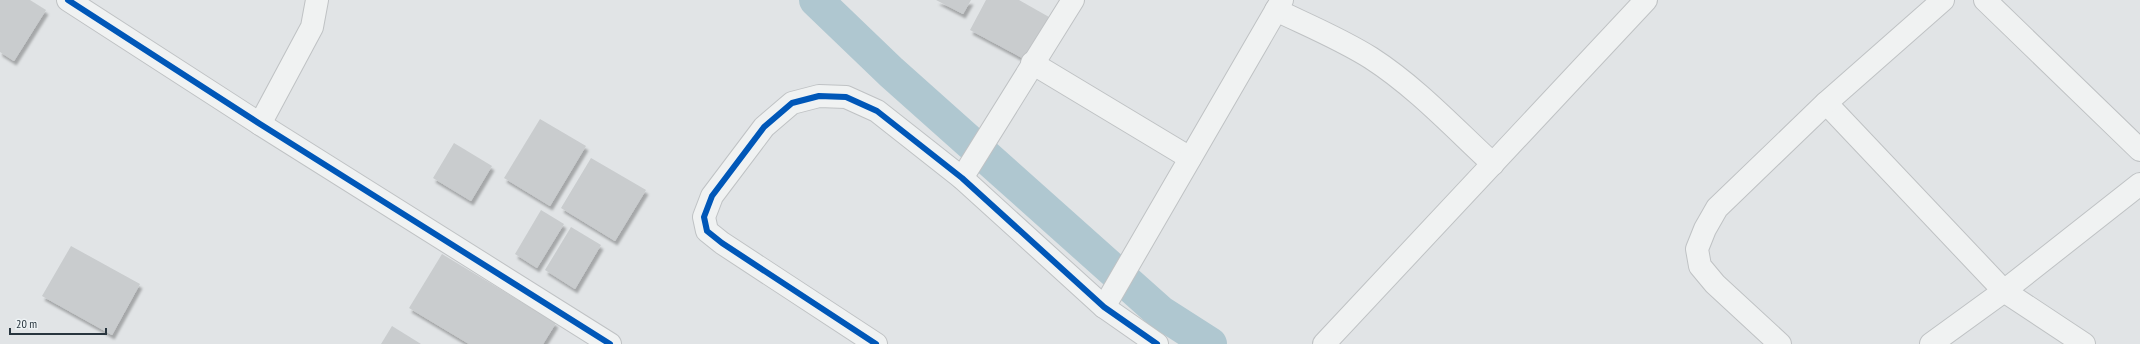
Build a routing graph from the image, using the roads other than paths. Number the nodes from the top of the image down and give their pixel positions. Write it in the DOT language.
graph roads {
  1 [pos="68,0"];
  2 [pos="317,0"];
  3 [pos="1073,0"];
  4 [pos="1646,0"];
  5 [pos="1943,0"];
  6 [pos="1985,0"];
  7 [pos="1279,5"];
  8 [pos="1032,63"];
  9 [pos="1826,103"];
  10 [pos="260,124"];
  11 [pos="2140,150"];
  12 [pos="1190,158"];
  13 [pos="1493,164"];
  14 [pos="962,177"];
  15 [pos="2140,184"];
  16 [pos="2004,291"];
  17 [pos="1105,306"];
  18 [pos="610,344"];
  19 [pos="876,344"];
  20 [pos="1157,344"];
  21 [pos="1324,344"];
  22 [pos="1780,344"];
  23 [pos="1931,344"];
  24 [pos="2084,344"];
  1 -- 10 [label="street"];
  2 -- 10 [label="street"];
  3 -- 8 [label="street"];
  4 -- 13 [label="street"];
  5 -- 9 [label="street"];
  6 -- 11 [label="street"];
  7 -- 12 [label="street"];
  7 -- 13 [label="street"];
  8 -- 12 [label="street"];
  8 -- 14 [label="street"];
  9 -- 16 [label="street"];
  9 -- 22 [label="street"];
  10 -- 18 [label="street"];
  12 -- 17 [label="street"];
  13 -- 21 [label="street"];
  14 -- 17 [label="street"];
  14 -- 19 [label="street"];
  15 -- 16 [label="street"];
  16 -- 23 [label="street"];
  16 -- 24 [label="street"];
  17 -- 20 [label="street"];
}
